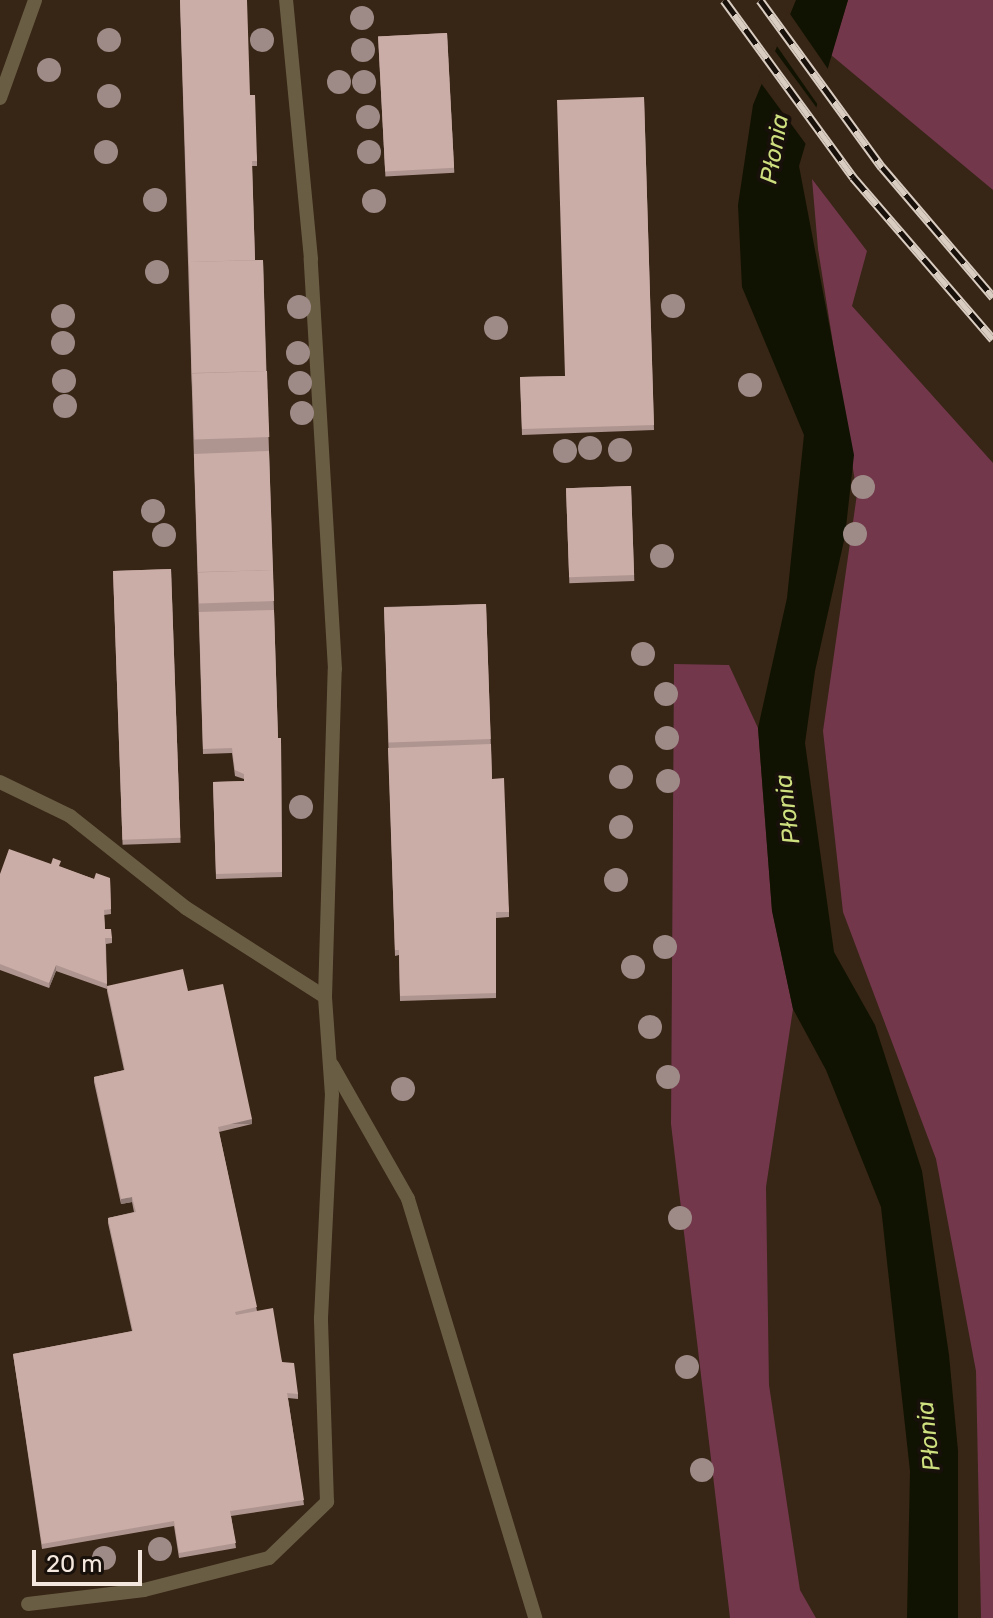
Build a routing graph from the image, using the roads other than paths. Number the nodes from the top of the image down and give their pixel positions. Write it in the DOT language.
graph roads {
  1 [pos="35,0"];
  2 [pos="286,0"];
  3 [pos="0,98"];
  4 [pos="0,782"];
  5 [pos="325,997"];
  6 [pos="330,1061"];
  7 [pos="28,1604"];
  8 [pos="535,1618"];
  1 -- 3 [label="lane"];
  2 -- 5 [label="lane"];
  4 -- 5 [label="lane"];
  5 -- 6 [label="lane"];
  6 -- 7 [label="lane"];
  6 -- 8 [label="lane"];
}
